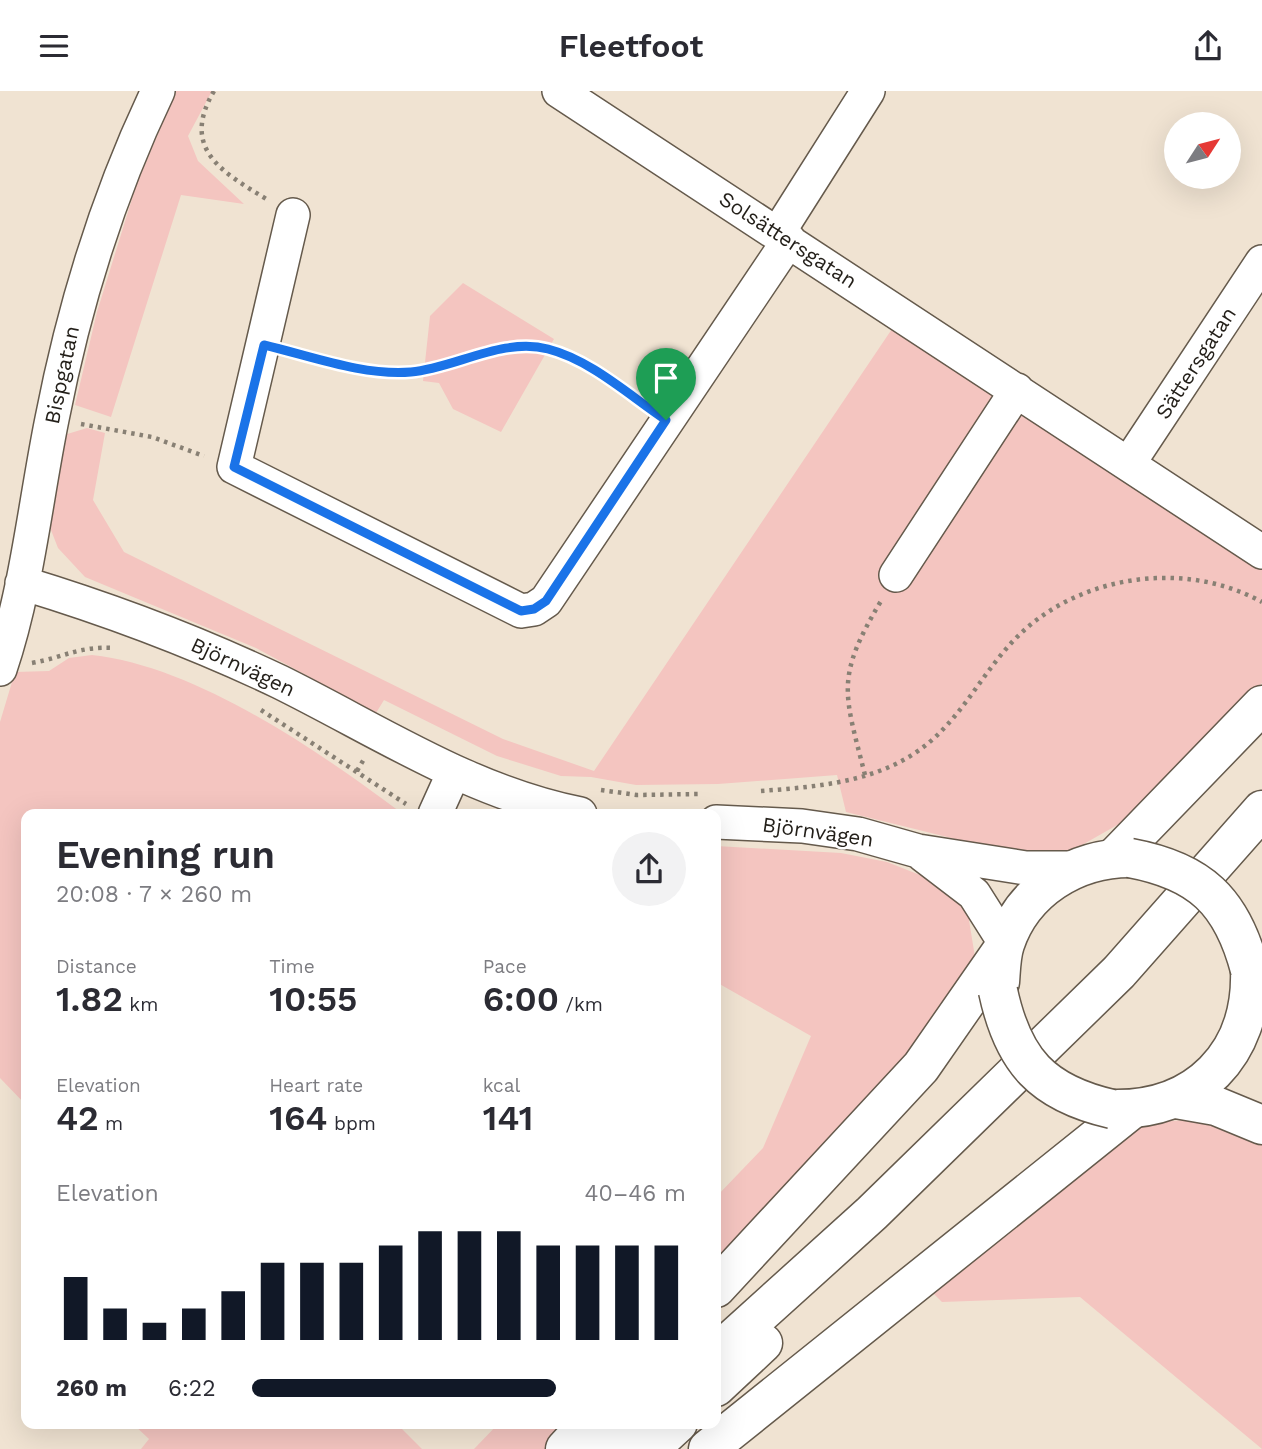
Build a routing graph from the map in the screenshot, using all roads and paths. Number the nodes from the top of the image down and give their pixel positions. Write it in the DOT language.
graph roads {
  1 [pos="158,91"];
  2 [pos="214,91"];
  3 [pos="559,91"];
  4 [pos="868,91"];
  5 [pos="293,215"];
  6 [pos="783,237"];
  7 [pos="1262,262"];
  8 [pos="264,345"];
  9 [pos="1017,390"];
  10 [pos="52,419"];
  11 [pos="666,420"];
  12 [pos="1129,463"];
  13 [pos="234,467"];
  14 [pos="1262,552"];
  15 [pos="896,575"];
  16 [pos="22,583"];
  17 [pos="1262,602"];
  18 [pos="124,649"];
  19 [pos="1,665"];
  20 [pos="1262,705"];
  21 [pos="260,709"];
  22 [pos="378,736"];
  23 [pos="357,771"];
  24 [pos="454,772"];
  25 [pos="865,775"];
  26 [pos="759,791"];
  27 [pos="589,802"];
  28 [pos="712,808"];
  29 [pos="420,809"];
  30 [pos="423,809"];
  31 [pos="721,810"];
  32 [pos="1262,810"];
  33 [pos="1262,846"];
  34 [pos="918,851"];
  35 [pos="1122,858"];
  36 [pos="1075,868"];
  37 [pos="1004,946"];
  38 [pos="1252,987"];
  39 [pos="1262,1063"];
  40 [pos="1176,1099"];
  41 [pos="1122,1110"];
  42 [pos="1262,1125"];
  43 [pos="721,1283"];
  44 [pos="721,1349"];
  45 [pos="721,1382"];
  46 [pos="583,1429"];
  47 [pos="632,1429"];
  48 [pos="672,1429"];
  49 [pos="565,1449"];
  50 [pos="610,1449"];
  51 [pos="650,1449"];
  52 [pos="708,1449"];
  1 -- 10 [label="street, Bispgatan"];
  2 -- 5 [label="path"];
  3 -- 6 [label="street, Solsättersgatan"];
  4 -- 6 [label="street"];
  5 -- 8 [label="street"];
  6 -- 9 [label="street, Solsättersgatan"];
  6 -- 11 [label="street"];
  7 -- 12 [label="street, Sättersgatan"];
  8 -- 11 [label="path"];
  8 -- 13 [label="street"];
  9 -- 12 [label="street, Solsättersgatan"];
  9 -- 15 [label="street"];
  10 -- 13 [label="path"];
  10 -- 16 [label="street, Bispgatan"];
  11 -- 13 [label="street"];
  12 -- 14 [label="street, Solsättersgatan"];
  15 -- 25 [label="path"];
  16 -- 19 [label="street, Bispgatan"];
  16 -- 22 [label="street, Björnvägen"];
  17 -- 25 [label="path"];
  18 -- 19 [label="path"];
  20 -- 35 [label="main road"];
  21 -- 23 [label="path"];
  22 -- 23 [label="path"];
  22 -- 24 [label="street, Björnvägen"];
  23 -- 29 [label="path"];
  24 -- 27 [label="street, Björnvägen"];
  24 -- 30 [label="street"];
  25 -- 26 [label="path"];
  27 -- 28 [label="path"];
  31 -- 34 [label="street, Björnvägen"];
  32 -- 44 [label="main road"];
  33 -- 45 [label="main road"];
  34 -- 36 [label="street, Björnvägen"];
  34 -- 37 [label="street, Björnvägen"];
  35 -- 36 [label="main road"];
  35 -- 38 [label="main road, bridge"];
  36 -- 37 [label="main road"];
  37 -- 41 [label="main road, bridge"];
  37 -- 43 [label="main road"];
  38 -- 39 [label="main road"];
  38 -- 40 [label="main road"];
  40 -- 41 [label="main road"];
  40 -- 42 [label="main road"];
  41 -- 52 [label="main road"];
  46 -- 49 [label="main road"];
  47 -- 50 [label="main road"];
  48 -- 51 [label="main road"];
}
